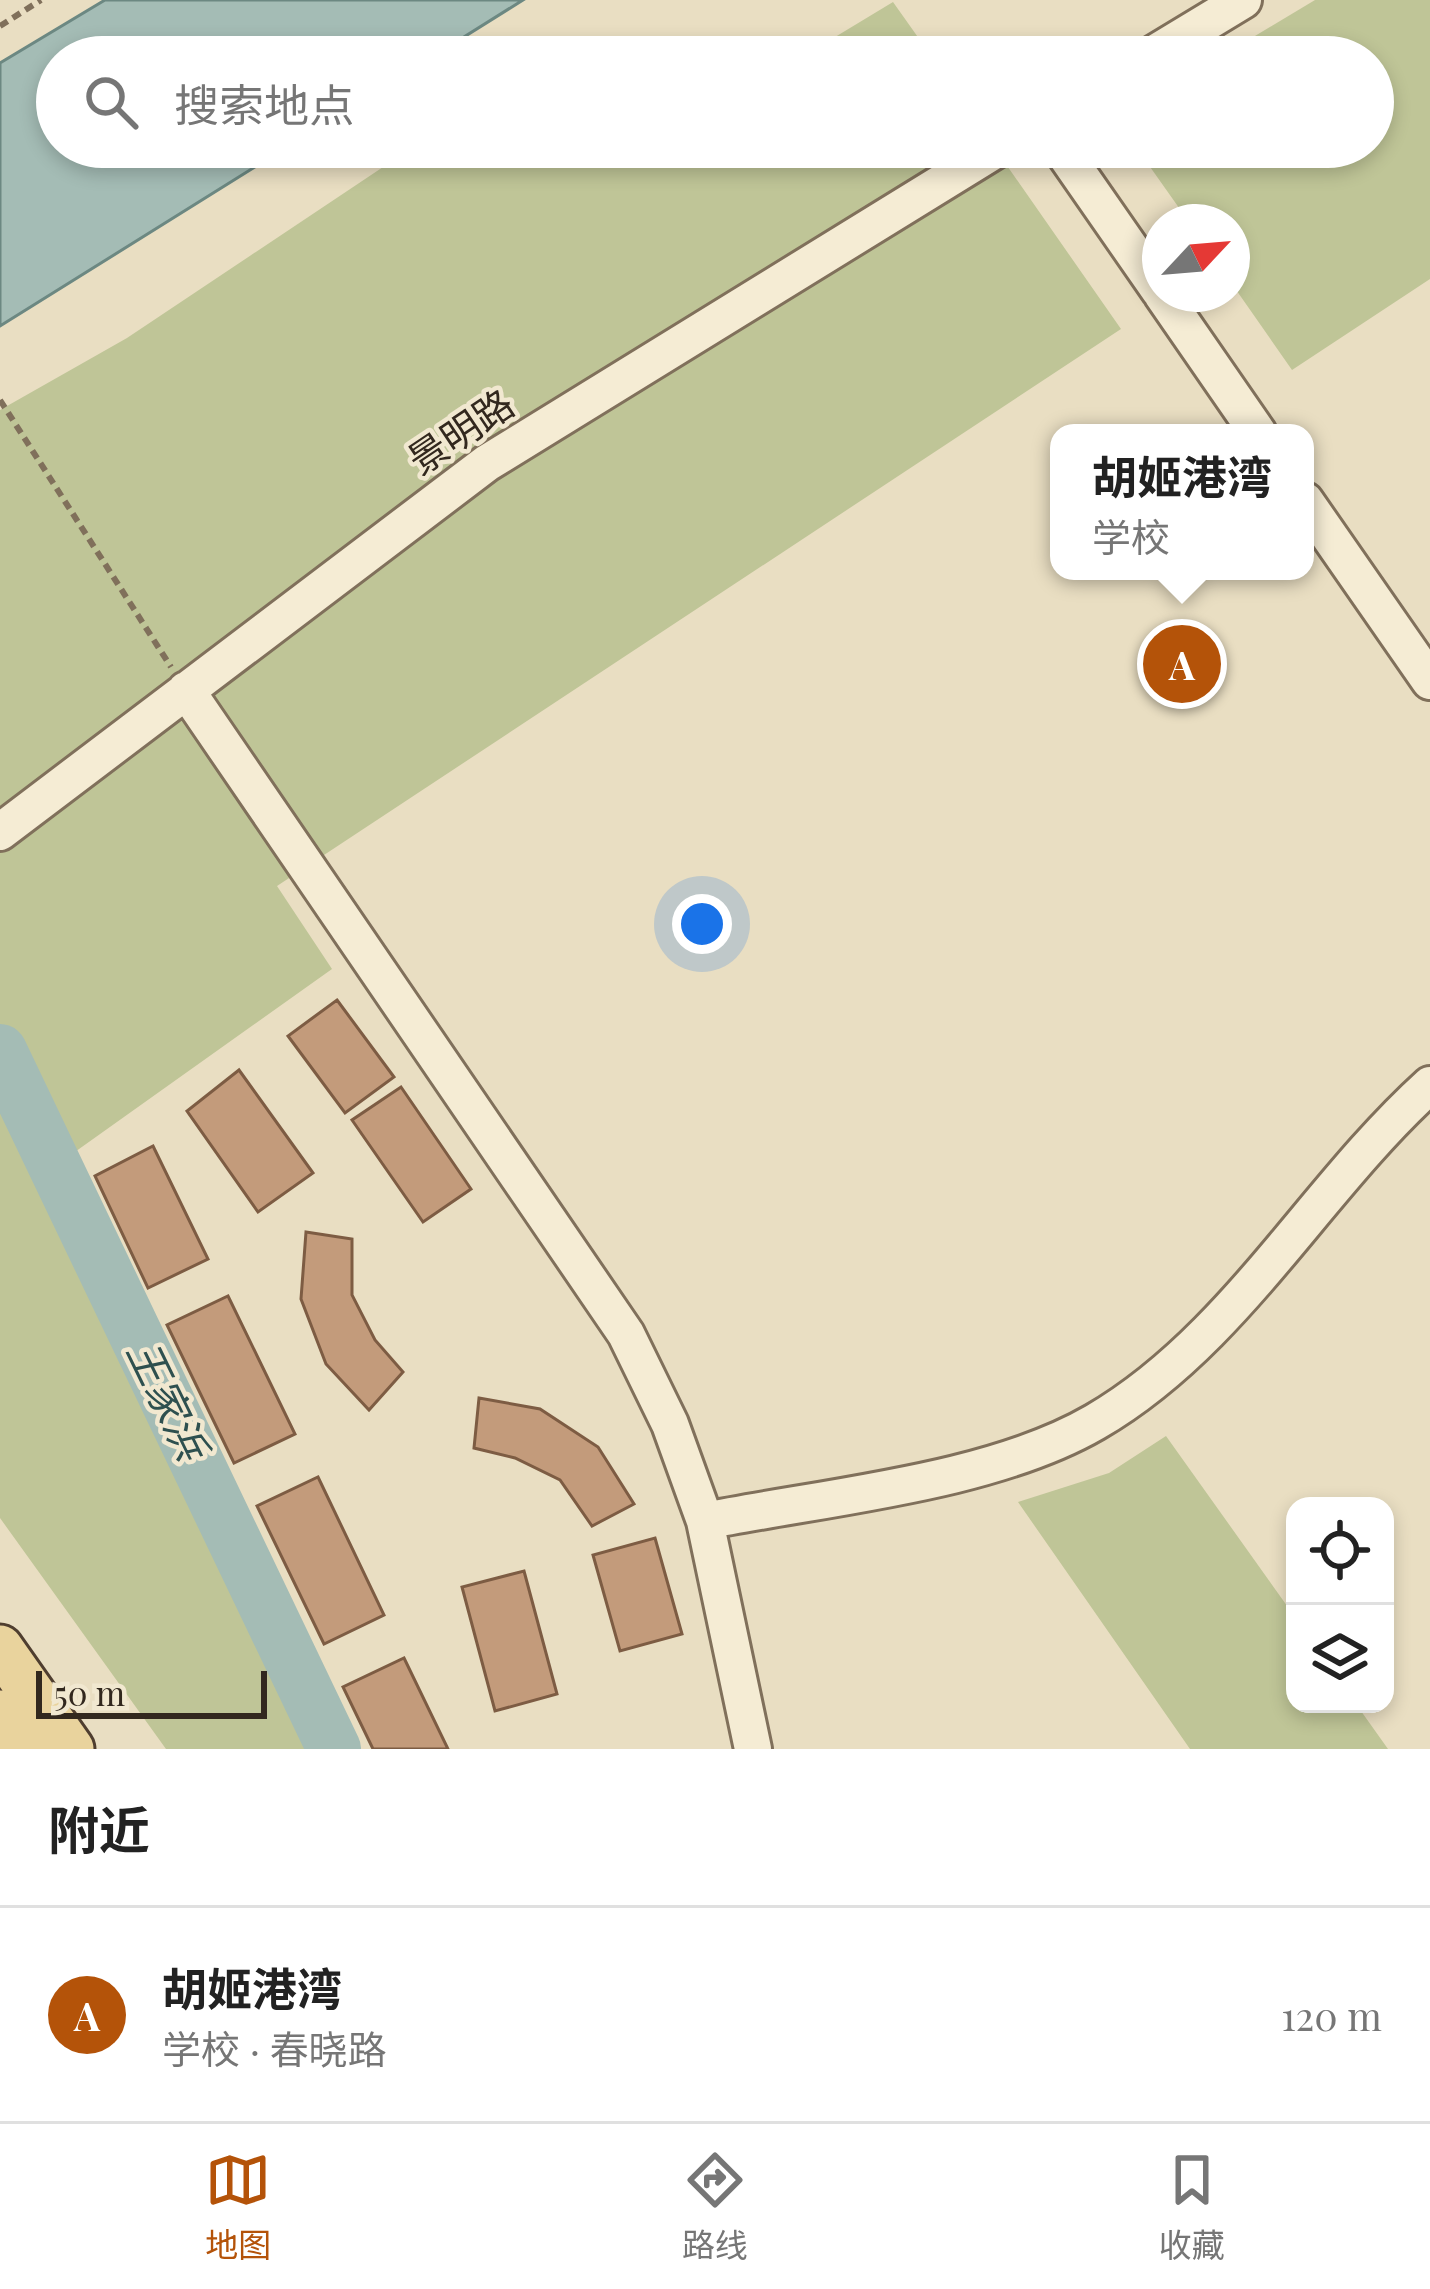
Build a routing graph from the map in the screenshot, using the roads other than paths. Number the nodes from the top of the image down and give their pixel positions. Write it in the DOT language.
graph roads {
  1 [pos="1244,0"];
  2 [pos="1184,36"];
  3 [pos="966,168"];
  4 [pos="1075,168"];
  5 [pos="1142,265"];
  6 [pos="1175,312"];
  7 [pos="1252,424"];
  8 [pos="1314,514"];
  9 [pos="1430,681"];
  10 [pos="186,690"];
  11 [pos="0,832"];
  12 [pos="1430,1085"];
  13 [pos="705,1521"];
  14 [pos="0,1648"];
  15 [pos="0,1713"];
  16 [pos="26,1749"];
  17 [pos="71,1749"];
  18 [pos="753,1749"];
  1 -- 2 [label="street"];
  3 -- 10 [label="street, 景明路"];
  4 -- 5 [label="street"];
  6 -- 7 [label="street"];
  8 -- 9 [label="street"];
  10 -- 11 [label="street, 景明路"];
  10 -- 13 [label="street"];
  12 -- 13 [label="street"];
  13 -- 18 [label="street"];
  14 -- 17 [label="main road"];
  15 -- 16 [label="main road"];
}
